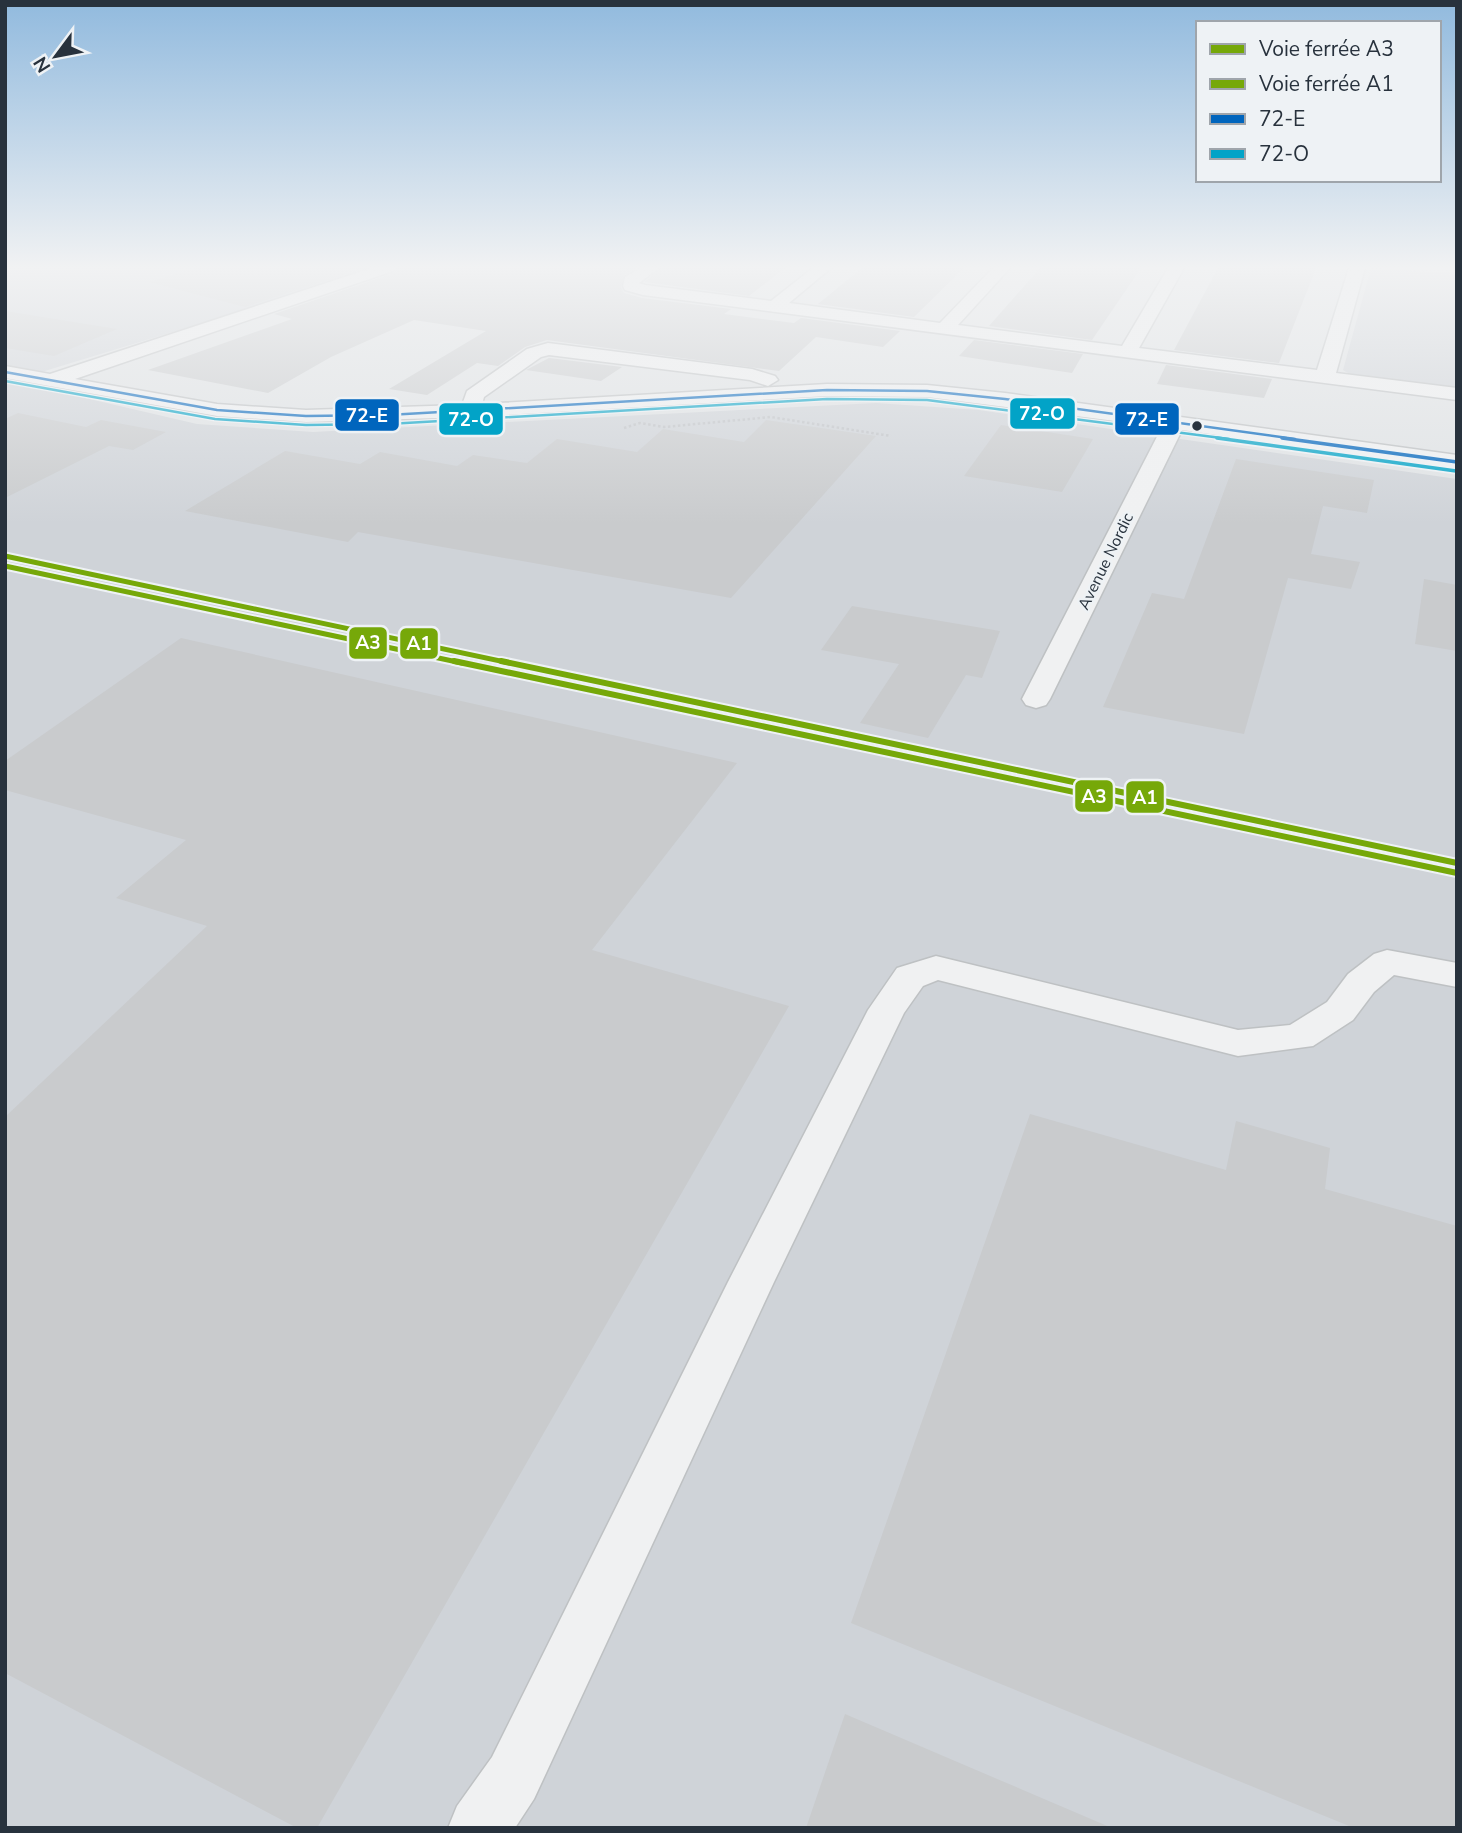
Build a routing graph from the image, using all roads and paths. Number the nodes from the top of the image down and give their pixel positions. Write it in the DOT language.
graph roads {
  1 [pos="130,354"];
  2 [pos="533,354"];
  3 [pos="582,354"];
  4 [pos="1147,354"];
  5 [pos="1332,354"];
  6 [pos="5,372"];
  7 [pos="1325,377"];
  8 [pos="50,380"];
  9 [pos="774,393"];
  10 [pos="1457,394"];
  11 [pos="5,395"];
  12 [pos="471,411"];
  13 [pos="1175,422"];
  14 [pos="624,428"];
  15 [pos="891,436"];
  16 [pos="1457,462"];
  17 [pos="1036,699"];
  18 [pos="1457,975"];
  19 [pos="479,1828"];
  1 -- 8 [label="street"];
  2 -- 12 [label="street"];
  3 -- 9 [label="street"];
  4 -- 7 [label="street"];
  5 -- 7 [label="street"];
  6 -- 8 [label="street"];
  7 -- 10 [label="street"];
  8 -- 11 [label="street"];
  8 -- 12 [label="street"];
  9 -- 12 [label="street"];
  9 -- 13 [label="street"];
  13 -- 16 [label="street"];
  13 -- 17 [label="street, Avenue Nordic"];
  14 -- 15 [label="path"];
  18 -- 19 [label="street"];
}
